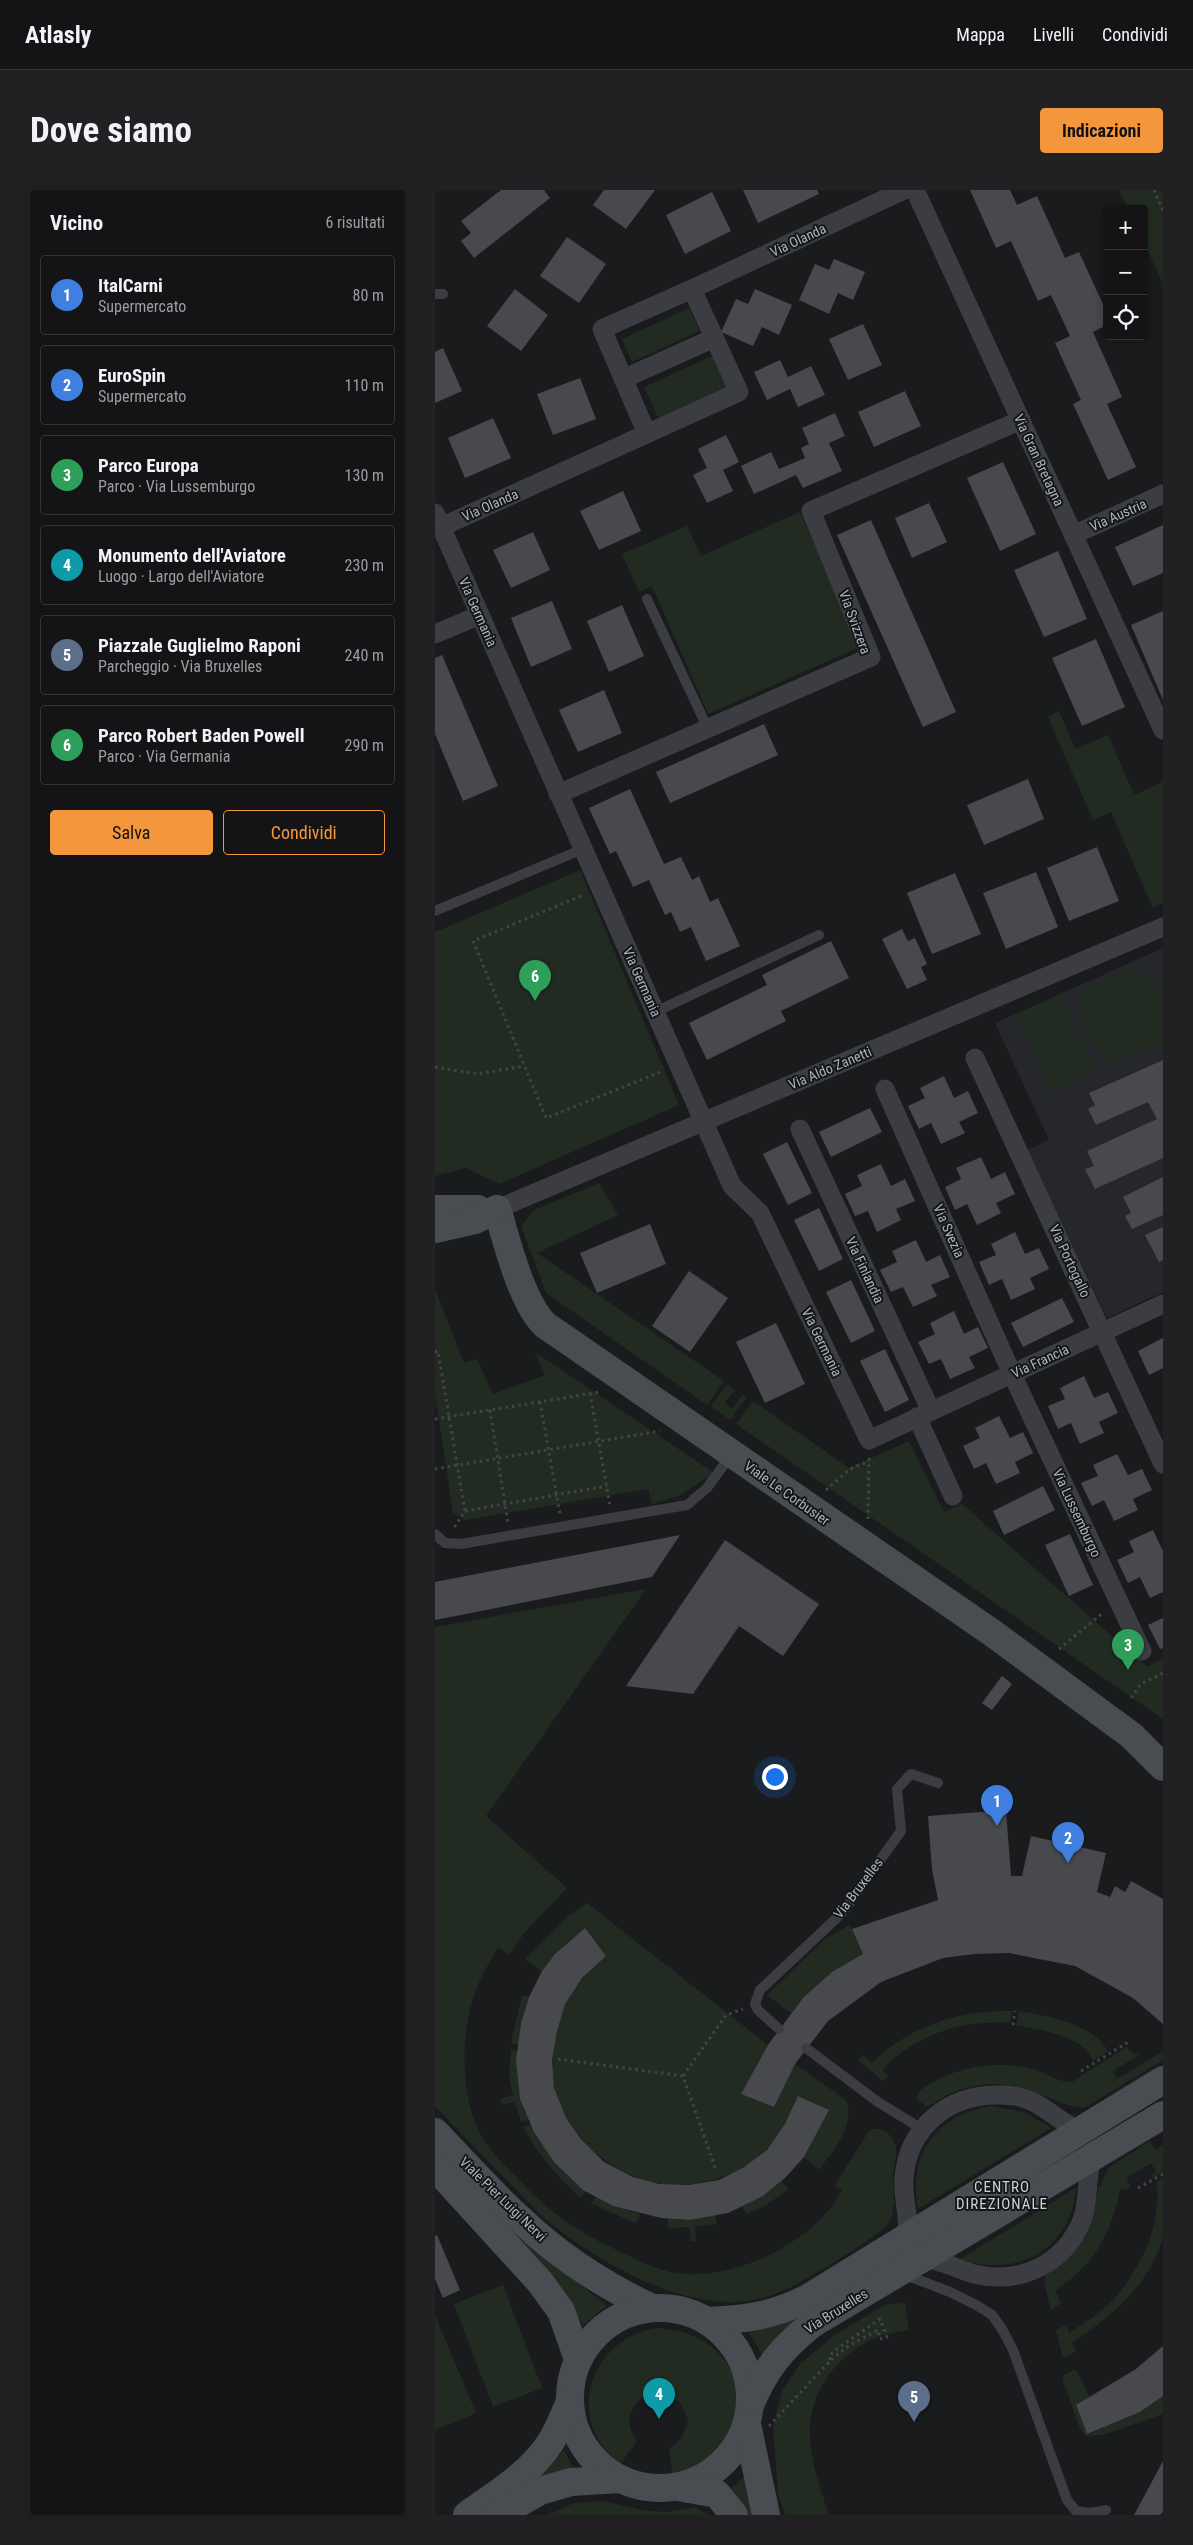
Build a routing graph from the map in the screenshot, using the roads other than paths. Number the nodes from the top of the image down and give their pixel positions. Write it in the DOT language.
graph roads {
  1 [pos="904,190"];
  2 [pos="915,190"];
  3 [pos="692,289"];
  4 [pos="714,338"];
  5 [pos="623,379"];
  6 [pos="1021,420"];
  7 [pos="647,434"];
  8 [pos="1163,494"];
  9 [pos="438,520"];
  10 [pos="1073,535"];
  11 [pos="647,599"];
  12 [pos="480,615"];
  13 [pos="435,634"];
  14 [pos="708,729"];
  15 [pos="1163,730"];
  16 [pos="558,794"];
  17 [pos="583,849"];
  18 [pos="435,911"];
  19 [pos="1163,927"];
  20 [pos="819,935"];
  21 [pos="655,1012"];
  22 [pos="975,1058"];
  23 [pos="885,1089"];
  24 [pos="703,1122"];
  25 [pos="800,1129"];
  26 [pos="435,1208"];
  27 [pos="497,1208"];
  28 [pos="435,1229"];
  29 [pos="1163,1304"];
  30 [pos="1103,1332"];
  31 [pos="1012,1374"];
  32 [pos="924,1414"];
  33 [pos="869,1440"];
  34 [pos="731,1454"];
  35 [pos="1163,1464"];
  36 [pos="953,1496"];
  37 [pos="435,1534"];
  38 [pos="1142,1651"];
  39 [pos="1132,1736"];
  40 [pos="1163,1754"];
  41 [pos="1163,1767"];
  42 [pos="938,1783"];
  43 [pos="779,2029"];
  44 [pos="806,2048"];
  45 [pos="1163,2080"];
  46 [pos="1163,2115"];
  47 [pos="922,2129"];
  48 [pos="1081,2131"];
  49 [pos="435,2132"];
  50 [pos="1093,2156"];
  51 [pos="435,2167"];
  52 [pos="915,2249"];
  53 [pos="900,2273"];
  54 [pos="652,2308"];
  55 [pos="707,2321"];
  56 [pos="578,2359"];
  57 [pos="569,2404"];
  58 [pos="755,2418"];
  59 [pos="619,2479"];
  60 [pos="679,2487"];
  61 [pos="1106,2510"];
  62 [pos="467,2515"];
  63 [pos="498,2515"];
  64 [pos="733,2515"];
  65 [pos="767,2515"];
  1 -- 3 [label="street, Via Olanda"];
  2 -- 6 [label="street, Via Gran Bretagna"];
  3 -- 4 [label="street, Via Olanda"];
  3 -- 5 [label="street, Via Olanda"];
  4 -- 5 [label="street"];
  4 -- 7 [label="street, Via Olanda"];
  5 -- 7 [label="street, Via Olanda"];
  6 -- 10 [label="street, Via Gran Bretagna"];
  6 -- 14 [label="street, Via Svizzera"];
  7 -- 9 [label="street, Via Olanda"];
  8 -- 10 [label="street, Via Austria"];
  9 -- 12 [label="street, Via Germania"];
  10 -- 15 [label="street, Via Gran Bretagna"];
  11 -- 14 [label="lane"];
  12 -- 13 [label="street"];
  12 -- 16 [label="street, Via Germania"];
  14 -- 16 [label="street, Via Svizzera"];
  16 -- 17 [label="street, Via Germania"];
  17 -- 18 [label="lane"];
  17 -- 21 [label="street, Via Germania"];
  19 -- 24 [label="street, Via Aldo Zanetti"];
  20 -- 21 [label="lane"];
  21 -- 24 [label="street, Via Germania"];
  22 -- 30 [label="street, Via Portogallo"];
  23 -- 31 [label="street, Via Svezia"];
  24 -- 27 [label="street, Via Aldo Zanetti"];
  24 -- 33 [label="street, Via Germania"];
  25 -- 32 [label="street, Via Finlandia"];
  26 -- 27 [label="street"];
  27 -- 28 [label="street"];
  27 -- 34 [label="street, Viale Le Corbusier"];
  29 -- 30 [label="street, Via Francia"];
  30 -- 31 [label="street, Via Francia"];
  30 -- 35 [label="street, Via Portogallo"];
  31 -- 32 [label="street, Via Francia"];
  31 -- 38 [label="street, Via Lussemburgo"];
  32 -- 33 [label="street, Via Francia"];
  32 -- 36 [label="street"];
  34 -- 37 [label="lane"];
  34 -- 39 [label="street, Viale Le Corbusier"];
  39 -- 40 [label="street, Viale Le Corbusier"];
  39 -- 41 [label="street, Viale Le Corbusier"];
  42 -- 43 [label="lane, Via Bruxelles"];
  44 -- 47 [label="lane"];
  45 -- 48 [label="street, Via Bruxelles"];
  46 -- 50 [label="street, Via Bruxelles"];
  47 -- 48 [label="street"];
  47 -- 52 [label="street"];
  48 -- 52 [label="street, Via Bruxelles"];
  49 -- 54 [label="street, Viale Pier Luigi Nervi"];
  50 -- 52 [label="street, Via Bruxelles"];
  50 -- 52 [label="street"];
  51 -- 56 [label="street, Viale Pier Luigi Nervi"];
  52 -- 53 [label="street, Via Bruxelles"];
  52 -- 55 [label="street, Via Bruxelles"];
  53 -- 58 [label="street, Via Bruxelles"];
  53 -- 61 [label="lane"];
  54 -- 55 [label="street"];
  54 -- 56 [label="street"];
  55 -- 58 [label="street"];
  56 -- 57 [label="street"];
  57 -- 59 [label="street"];
  57 -- 62 [label="street"];
  58 -- 60 [label="street, Via Bruxelles"];
  58 -- 65 [label="street"];
  59 -- 60 [label="street"];
  59 -- 63 [label="street"];
  60 -- 64 [label="street"];
}
